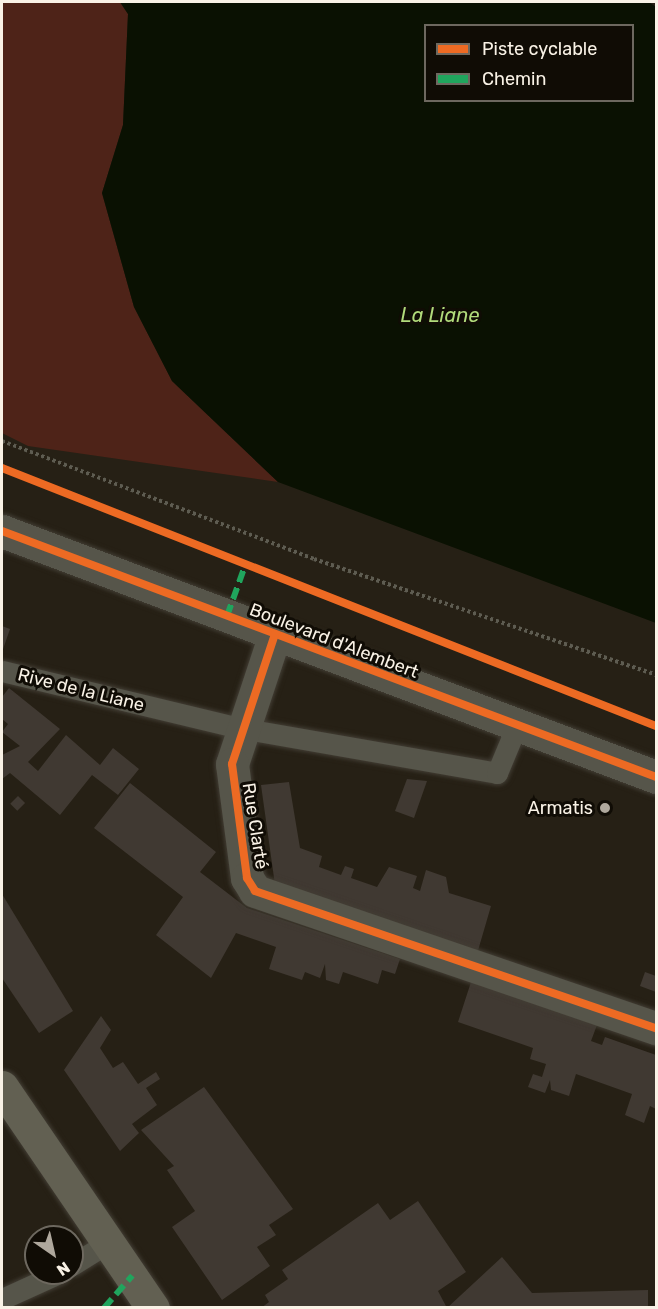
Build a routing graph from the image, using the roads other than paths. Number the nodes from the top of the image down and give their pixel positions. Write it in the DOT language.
graph roads {
  1 [pos="2,531"];
  2 [pos="275,634"];
  3 [pos="2,671"];
  4 [pos="517,725"];
  5 [pos="240,728"];
  6 [pos="657,777"];
  7 [pos="657,1029"];
  8 [pos="2,1087"];
  9 [pos="109,1242"];
  10 [pos="84,1258"];
  11 [pos="33,1285"];
  12 [pos="2,1299"];
  13 [pos="153,1308"];
  1 -- 2 [label="street, Boulevard d'Alembert"];
  2 -- 4 [label="street, Boulevard d'Alembert"];
  2 -- 5 [label="street, Rue Clarté"];
  3 -- 5 [label="lane, Rive de la Liane"];
  4 -- 5 [label="lane, Rive de la Liane"];
  4 -- 6 [label="street, Boulevard d'Alembert"];
  5 -- 7 [label="street, Rue Clarté"];
  8 -- 9 [label="main road"];
  9 -- 10 [label="lane"];
  9 -- 13 [label="main road"];
  11 -- 12 [label="lane"];
}
